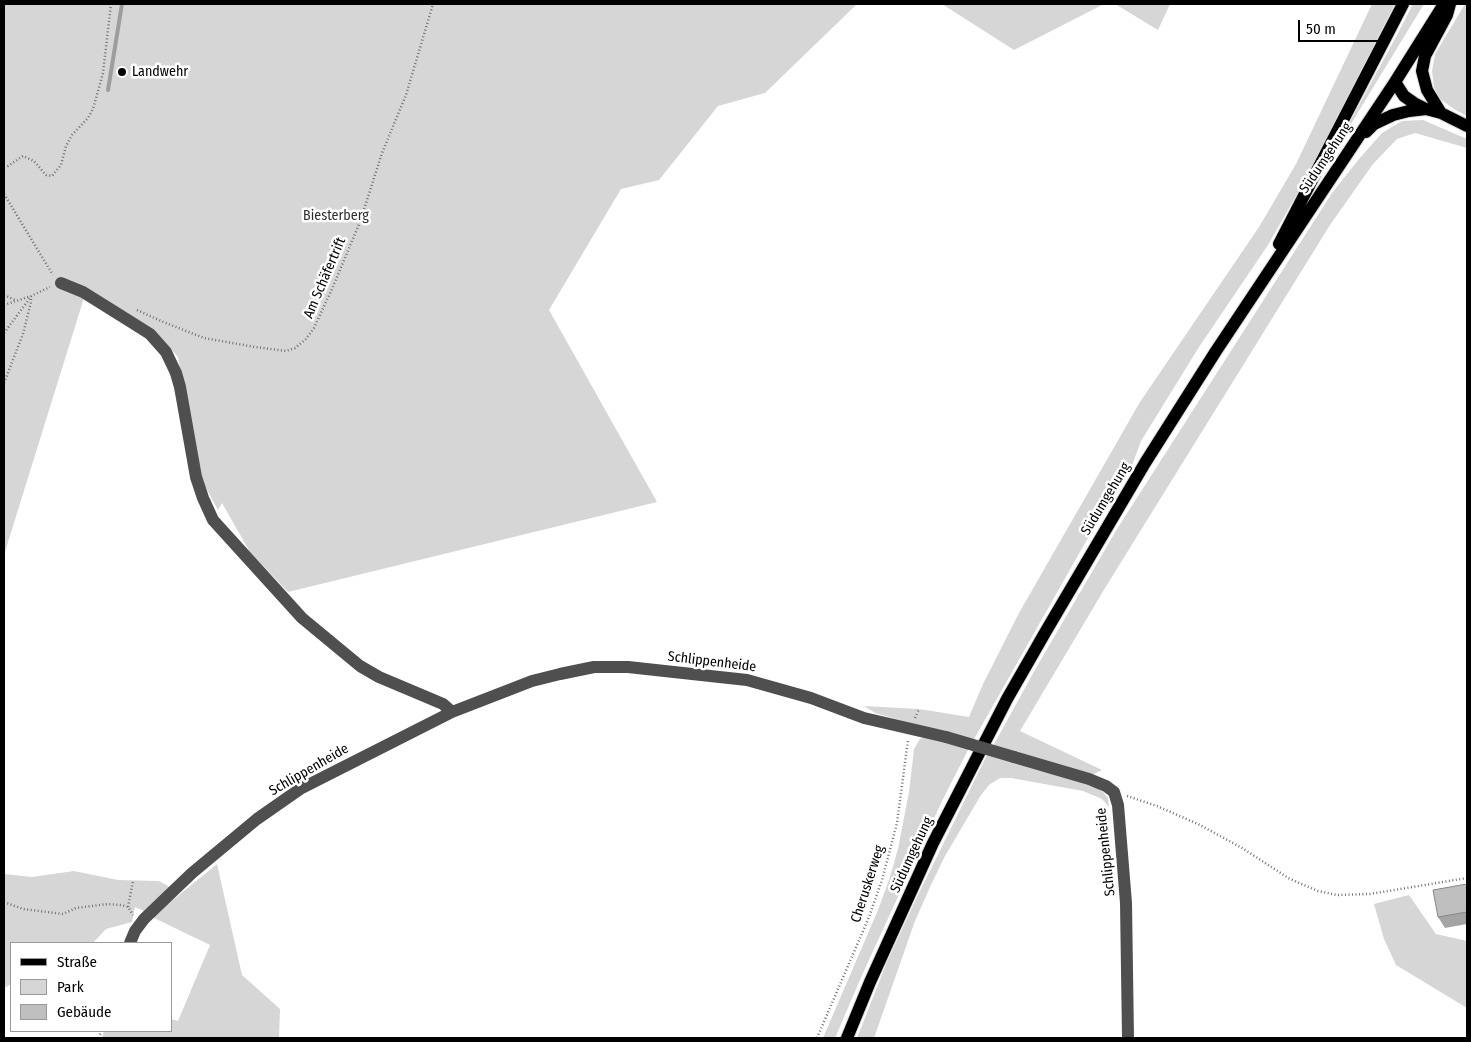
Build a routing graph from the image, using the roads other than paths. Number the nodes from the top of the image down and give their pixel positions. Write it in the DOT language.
graph roads {
  1 [pos="1403,4"];
  2 [pos="1444,4"];
  3 [pos="1450,4"];
  4 [pos="1395,82"];
  5 [pos="1426,109"];
  6 [pos="1441,113"];
  7 [pos="1467,126"];
  8 [pos="1350,148"];
  9 [pos="1262,280"];
  10 [pos="61,283"];
  11 [pos="452,712"];
  12 [pos="130,942"];
  13 [pos="847,1038"];
  14 [pos="1128,1038"];
  1 -- 9 [label="main road"];
  2 -- 4 [label="main road, Südumgehung"];
  3 -- 6 [label="main road"];
  4 -- 5 [label="main road"];
  4 -- 8 [label="main road, Südumgehung"];
  5 -- 6 [label="main road"];
  5 -- 8 [label="main road"];
  6 -- 7 [label="main road"];
  8 -- 9 [label="main road, Südumgehung"];
  9 -- 13 [label="main road, Südumgehung"];
  10 -- 11 [label="lane"];
  11 -- 12 [label="lane, Schlippenheide"];
  11 -- 14 [label="lane, Schlippenheide, bridge"];
}
